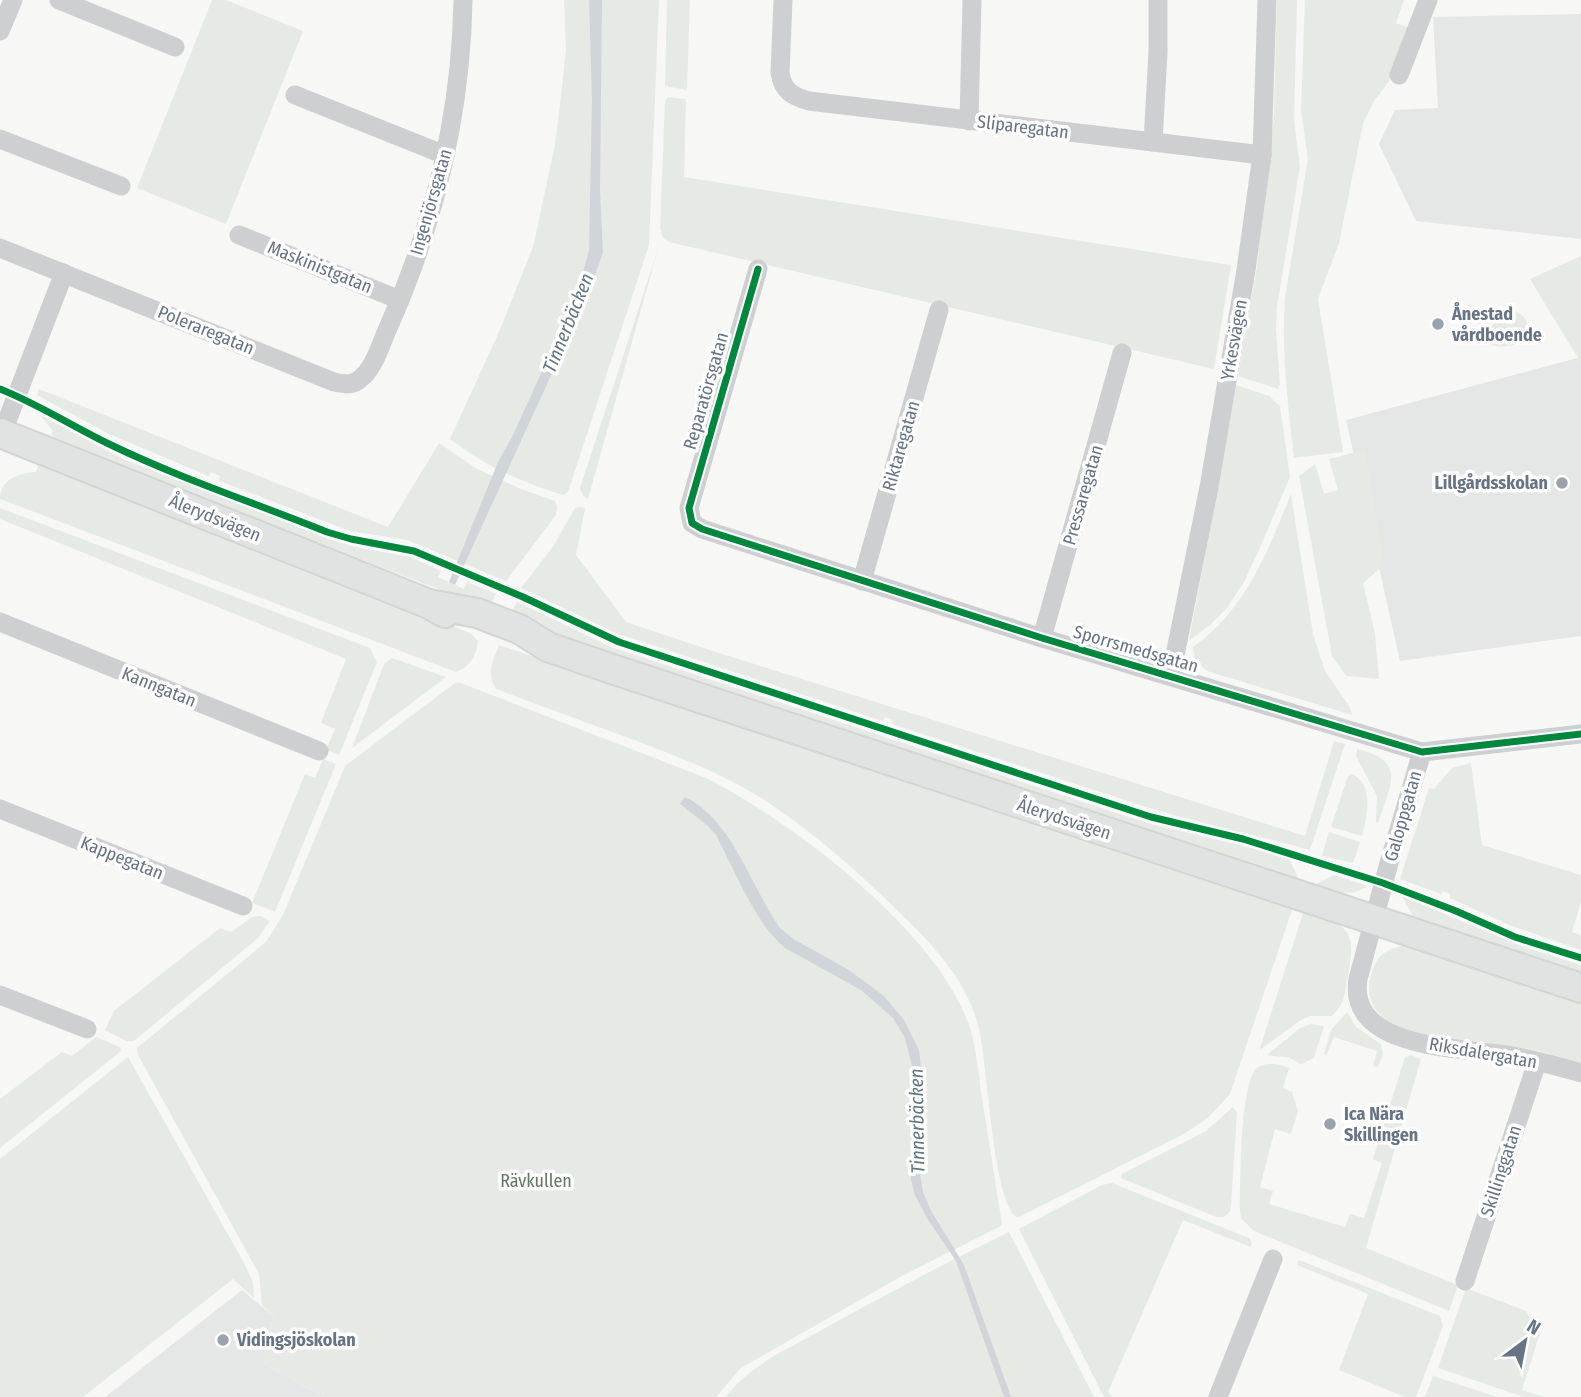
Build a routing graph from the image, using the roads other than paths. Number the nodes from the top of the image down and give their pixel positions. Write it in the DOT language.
graph roads {
  1 [pos="13,0"];
  2 [pos="59,0"];
  3 [pos="463,0"];
  4 [pos="783,0"];
  5 [pos="972,0"];
  6 [pos="1158,0"];
  7 [pos="1267,0"];
  8 [pos="1428,0"];
  9 [pos="0,31"];
  10 [pos="175,47"];
  11 [pos="1399,75"];
  12 [pos="295,94"];
  13 [pos="969,121"];
  14 [pos="0,139"];
  15 [pos="1153,142"];
  16 [pos="445,155"];
  17 [pos="1262,155"];
  18 [pos="121,186"];
  19 [pos="239,235"];
  20 [pos="0,248"];
  21 [pos="758,269"];
  22 [pos="64,274"];
  23 [pos="400,300"];
  24 [pos="939,310"];
  25 [pos="1122,353"];
  26 [pos="348,385"];
  27 [pos="1,435"];
  28 [pos="692,523"];
  29 [pos="862,581"];
  30 [pos="0,622"];
  31 [pos="1042,638"];
  32 [pos="1171,676"];
  33 [pos="1581,734"];
  34 [pos="319,751"];
  35 [pos="1422,752"];
  36 [pos="0,809"];
  37 [pos="243,906"];
  38 [pos="1374,921"];
  39 [pos="1581,988"];
  40 [pos="0,995"];
  41 [pos="87,1029"];
  42 [pos="1537,1062"];
  43 [pos="1581,1073"];
  44 [pos="1273,1259"];
  45 [pos="1465,1281"];
  46 [pos="1218,1397"];
  1 -- 9 [label="street"];
  2 -- 10 [label="street"];
  3 -- 16 [label="street, Ingenjörsgatan"];
  4 -- 13 [label="street, Sliparegatan"];
  5 -- 13 [label="street"];
  6 -- 15 [label="street"];
  7 -- 17 [label="street, Yrkesvägen"];
  8 -- 11 [label="street"];
  12 -- 16 [label="street"];
  13 -- 15 [label="street, Sliparegatan"];
  14 -- 18 [label="street"];
  15 -- 17 [label="street, Sliparegatan"];
  16 -- 23 [label="street, Ingenjörsgatan"];
  17 -- 32 [label="street, Yrkesvägen"];
  19 -- 23 [label="street, Maskinistgatan"];
  20 -- 22 [label="street, Poleraregatan"];
  21 -- 28 [label="street, Reparatörsgatan"];
  22 -- 26 [label="street, Poleraregatan"];
  22 -- 27 [label="street"];
  23 -- 26 [label="street, Ingenjörsgatan"];
  24 -- 29 [label="street, Riktaregatan"];
  25 -- 31 [label="street, Pressaregatan"];
  27 -- 38 [label="main road, Ålerydsvägen"];
  28 -- 29 [label="street, Sporrsmedsgatan"];
  29 -- 31 [label="street, Sporrsmedsgatan"];
  30 -- 34 [label="street, Kanngatan"];
  31 -- 32 [label="street, Sporrsmedsgatan"];
  32 -- 35 [label="street, Sporrsmedsgatan"];
  33 -- 35 [label="street, Sporrsmedsgatan"];
  35 -- 38 [label="street, Galoppgatan"];
  36 -- 37 [label="street, Kappegatan"];
  38 -- 39 [label="main road, Ålerydsvägen"];
  38 -- 42 [label="street, Riksdalergatan"];
  40 -- 41 [label="street"];
  42 -- 43 [label="street, Riksdalergatan"];
  42 -- 45 [label="street, Skillinggatan"];
  44 -- 46 [label="street"];
}
